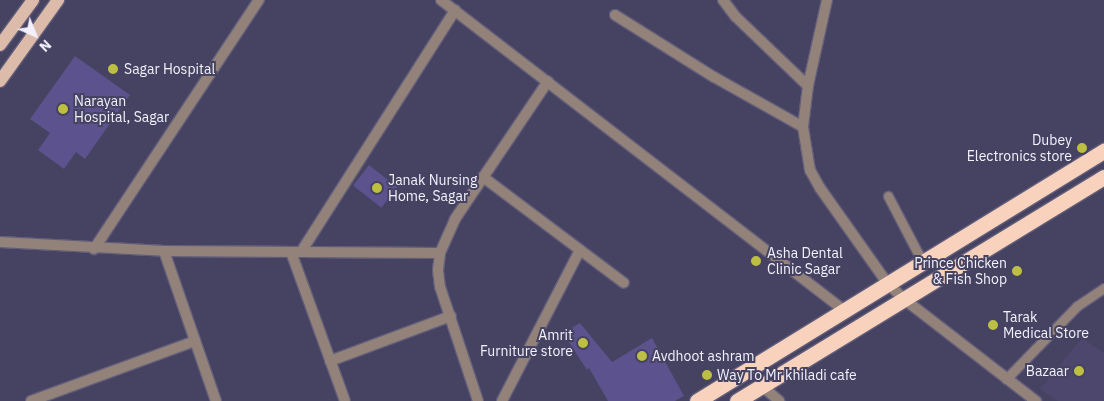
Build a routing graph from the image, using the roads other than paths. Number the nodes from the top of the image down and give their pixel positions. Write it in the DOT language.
graph roads {
  1 [pos="32,0"];
  2 [pos="58,0"];
  3 [pos="259,0"];
  4 [pos="441,0"];
  5 [pos="723,0"];
  6 [pos="827,0"];
  7 [pos="455,10"];
  8 [pos="615,15"];
  9 [pos="0,45"];
  10 [pos="0,81"];
  11 [pos="548,81"];
  12 [pos="808,86"];
  13 [pos="803,127"];
  14 [pos="1104,151"];
  15 [pos="483,177"];
  16 [pos="1104,177"];
  17 [pos="888,196"];
  18 [pos="0,242"];
  19 [pos="94,249"];
  20 [pos="580,250"];
  21 [pos="164,251"];
  22 [pos="296,252"];
  23 [pos="440,253"];
  24 [pos="923,263"];
  25 [pos="624,283"];
  26 [pos="888,284"];
  27 [pos="1104,288"];
  28 [pos="904,299"];
  29 [pos="845,311"];
  30 [pos="451,316"];
  31 [pos="195,341"];
  32 [pos="330,361"];
  33 [pos="1006,379"];
  34 [pos="762,386"];
  35 [pos="30,401"];
  36 [pos="216,401"];
  37 [pos="345,401"];
  38 [pos="478,401"];
  39 [pos="502,401"];
  40 [pos="696,401"];
  41 [pos="737,401"];
  42 [pos="779,401"];
  43 [pos="1036,401"];
  1 -- 9 [label="main road"];
  2 -- 10 [label="main road"];
  3 -- 19 [label="street"];
  4 -- 7 [label="street"];
  5 -- 12 [label="street"];
  6 -- 12 [label="street"];
  7 -- 11 [label="street"];
  7 -- 22 [label="street"];
  8 -- 13 [label="street"];
  11 -- 15 [label="street"];
  11 -- 29 [label="street"];
  12 -- 13 [label="street"];
  13 -- 26 [label="street"];
  14 -- 24 [label="highway"];
  15 -- 20 [label="street"];
  15 -- 23 [label="street"];
  16 -- 28 [label="highway"];
  17 -- 24 [label="lane"];
  18 -- 19 [label="street"];
  19 -- 21 [label="street"];
  20 -- 25 [label="street"];
  20 -- 39 [label="street"];
  21 -- 22 [label="street"];
  21 -- 31 [label="street"];
  22 -- 23 [label="street"];
  22 -- 32 [label="street"];
  23 -- 30 [label="street"];
  24 -- 26 [label="highway"];
  26 -- 28 [label="street"];
  26 -- 29 [label="highway"];
  27 -- 33 [label="lane"];
  28 -- 33 [label="street"];
  28 -- 34 [label="highway"];
  29 -- 40 [label="highway"];
  30 -- 32 [label="street"];
  30 -- 38 [label="street"];
  31 -- 35 [label="street"];
  31 -- 36 [label="street"];
  32 -- 37 [label="street"];
  33 -- 43 [label="street"];
  34 -- 41 [label="highway"];
  34 -- 42 [label="street"];
}
